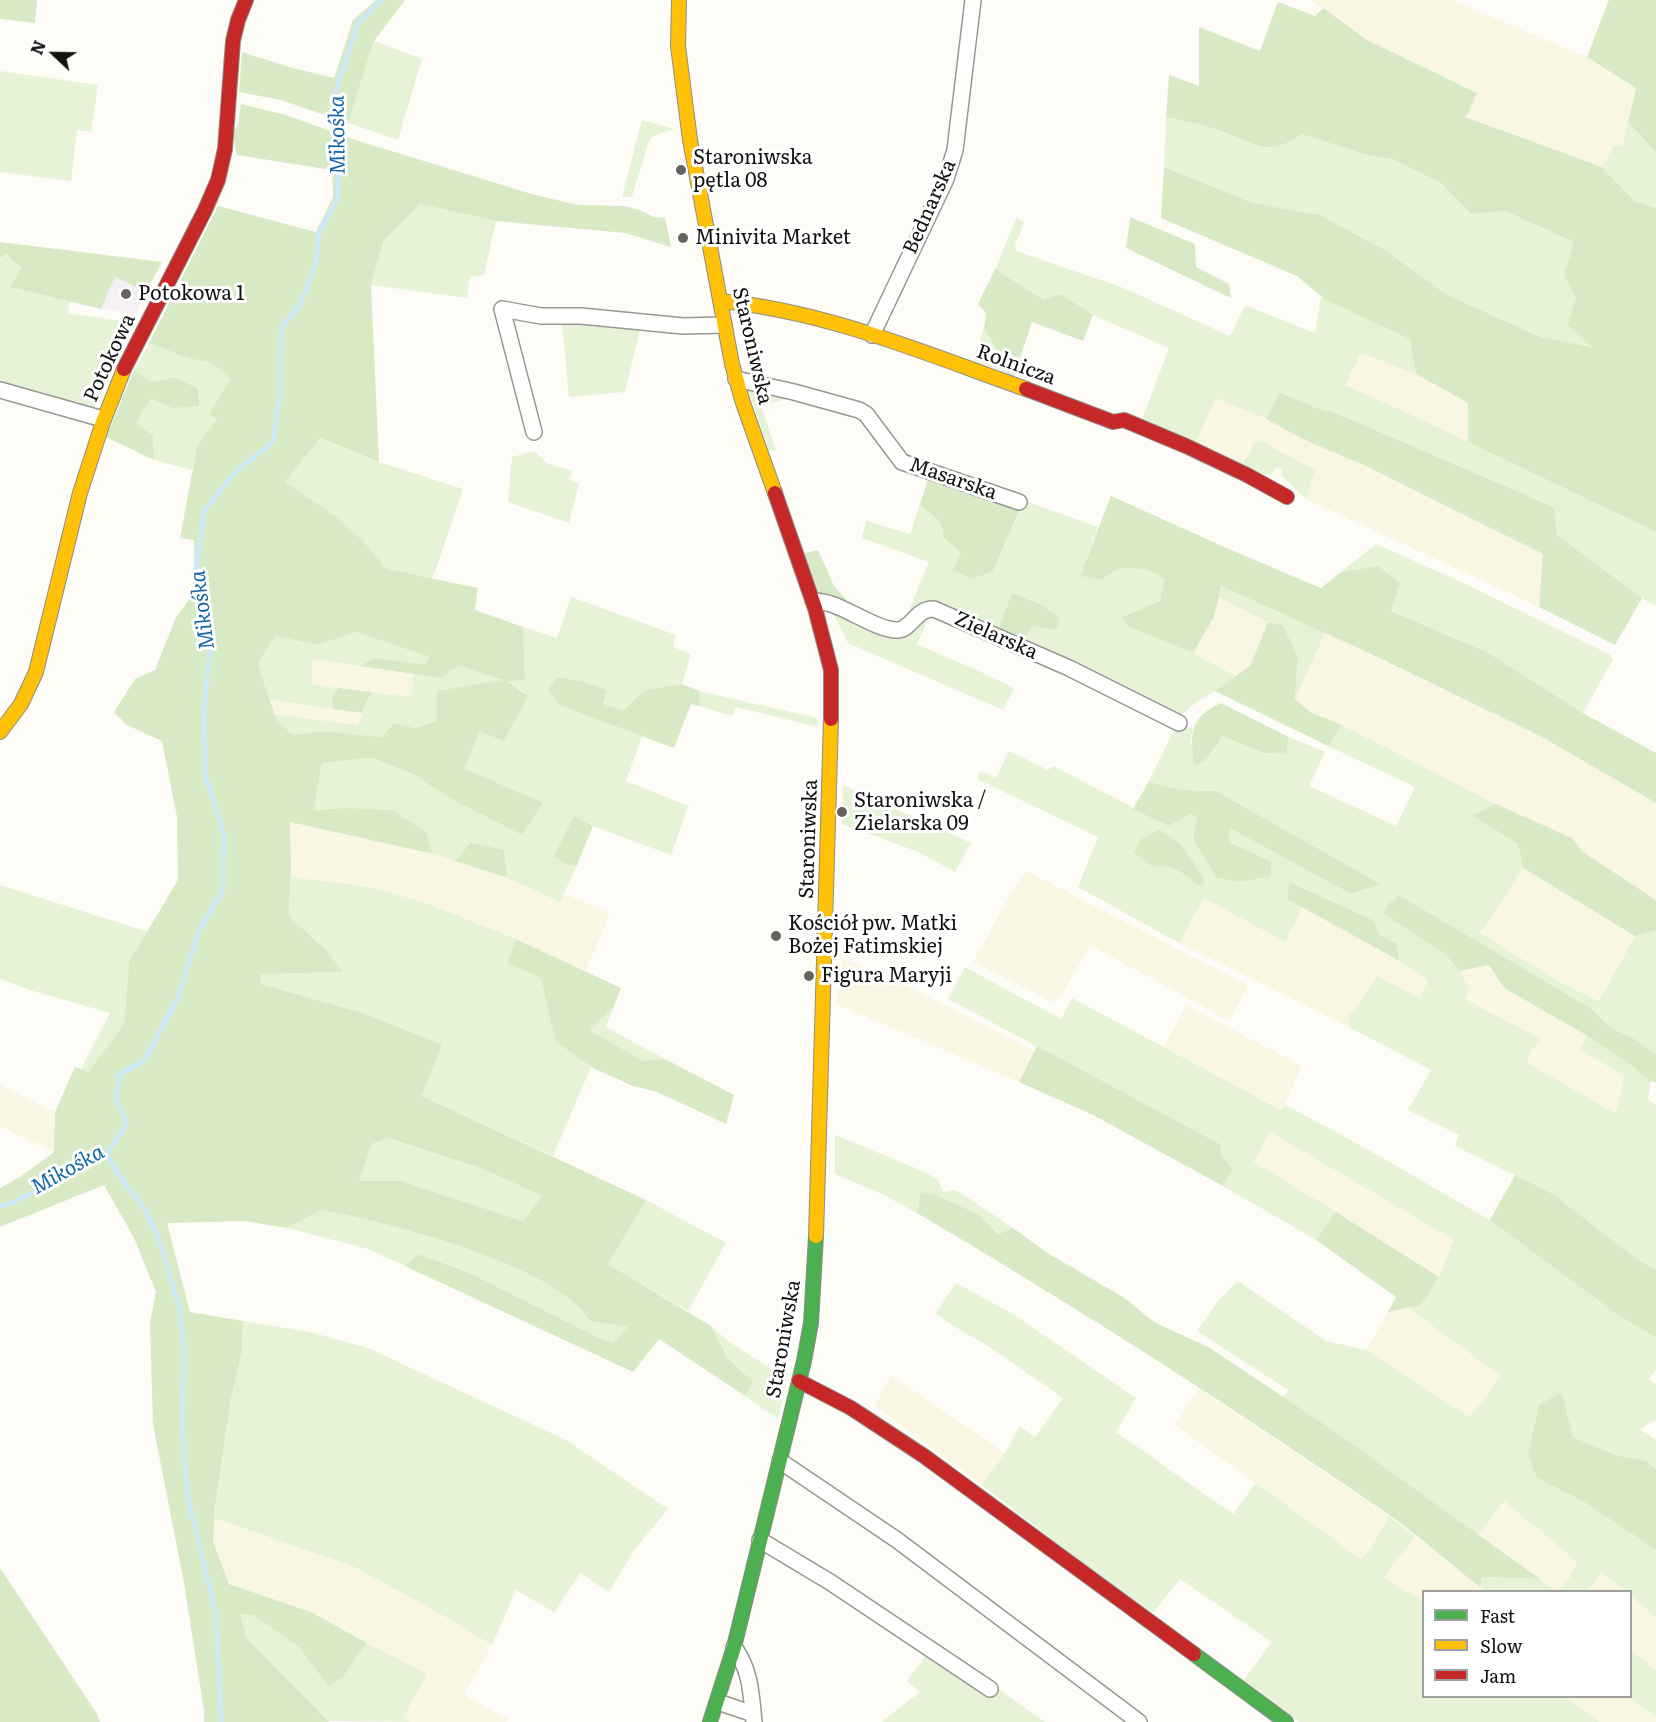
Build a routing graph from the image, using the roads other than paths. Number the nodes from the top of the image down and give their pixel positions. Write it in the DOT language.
graph roads {
  1 [pos="246,0"];
  2 [pos="679,0"];
  3 [pos="973,0"];
  4 [pos="720,301"];
  5 [pos="724,325"];
  6 [pos="872,335"];
  7 [pos="736,379"];
  8 [pos="0,390"];
  9 [pos="104,419"];
  10 [pos="534,432"];
  11 [pos="1287,497"];
  12 [pos="1019,502"];
  13 [pos="813,600"];
  14 [pos="1179,723"];
  15 [pos="0,732"];
  16 [pos="799,1381"];
  17 [pos="780,1461"];
  18 [pos="760,1540"];
  19 [pos="734,1647"];
  20 [pos="990,1689"];
  21 [pos="717,1702"];
  22 [pos="754,1718"];
  23 [pos="710,1722"];
  24 [pos="1140,1722"];
  25 [pos="1286,1722"];
  1 -- 9 [label="street, Potokowa"];
  2 -- 4 [label="street, Staroniwska"];
  3 -- 6 [label="street, Bednarska"];
  4 -- 5 [label="street, Staroniwska"];
  4 -- 6 [label="street, Rolnicza"];
  5 -- 7 [label="street, Staroniwska"];
  5 -- 10 [label="street"];
  6 -- 11 [label="street, Rolnicza"];
  7 -- 12 [label="street, Masarska"];
  7 -- 13 [label="street, Staroniwska"];
  8 -- 9 [label="street"];
  9 -- 15 [label="street, Potokowa"];
  13 -- 14 [label="street, Zielarska"];
  13 -- 16 [label="street, Staroniwska"];
  16 -- 17 [label="street, Staroniwska"];
  16 -- 25 [label="street"];
  17 -- 18 [label="street, Staroniwska"];
  17 -- 24 [label="street"];
  18 -- 19 [label="street, Staroniwska"];
  18 -- 20 [label="street"];
  19 -- 21 [label="street, Staroniwska"];
  19 -- 22 [label="street"];
  21 -- 22 [label="street"];
  21 -- 23 [label="street, Staroniwska"];
}
